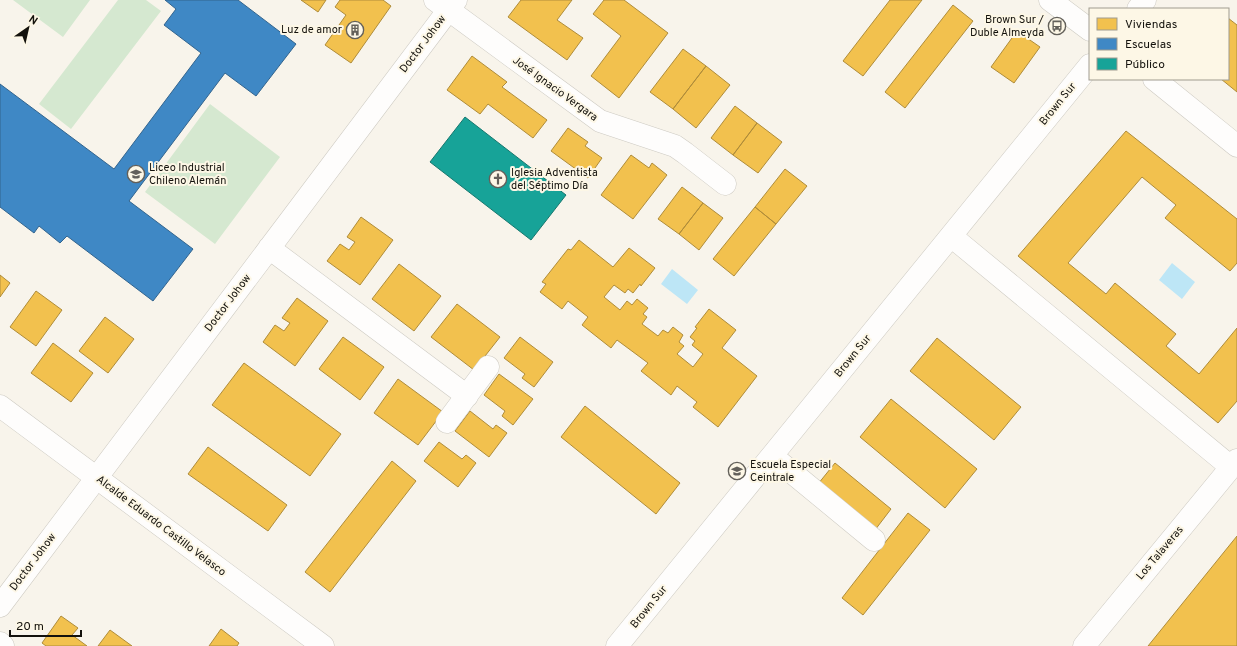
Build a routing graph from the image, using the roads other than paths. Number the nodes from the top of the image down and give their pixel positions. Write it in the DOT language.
graph roads {
  1 [pos="1050,0"];
  2 [pos="1145,0"];
  3 [pos="446,3"];
  4 [pos="1139,8"];
  5 [pos="1089,29"];
  6 [pos="1089,66"];
  7 [pos="1155,80"];
  8 [pos="1237,146"];
  9 [pos="725,184"];
  10 [pos="951,236"];
  11 [pos="269,248"];
  12 [pos="488,367"];
  13 [pos="467,396"];
  14 [pos="0,406"];
  15 [pos="448,422"];
  16 [pos="772,456"];
  17 [pos="1234,464"];
  18 [pos="96,478"];
  19 [pos="874,540"];
  20 [pos="0,606"];
  21 [pos="0,643"];
  22 [pos="4,646"];
  23 [pos="323,646"];
  24 [pos="617,646"];
  25 [pos="1084,646"];
  1 -- 5 [label="street"];
  2 -- 4 [label="street"];
  3 -- 9 [label="street, José Ignacio Vergara"];
  3 -- 11 [label="street, Doctor Johow"];
  6 -- 10 [label="street, Brown Sur"];
  7 -- 8 [label="street"];
  10 -- 16 [label="street, Brown Sur"];
  10 -- 17 [label="street"];
  11 -- 13 [label="street"];
  11 -- 18 [label="street, Doctor Johow"];
  12 -- 13 [label="street"];
  13 -- 15 [label="street"];
  14 -- 18 [label="street, Alcalde Eduardo Castillo Velasco"];
  16 -- 19 [label="street"];
  16 -- 24 [label="street, Brown Sur"];
  17 -- 25 [label="street, Los Talaveras"];
  18 -- 20 [label="street, Doctor Johow"];
  18 -- 23 [label="street, Alcalde Eduardo Castillo Velasco"];
  21 -- 22 [label="street"];
}
